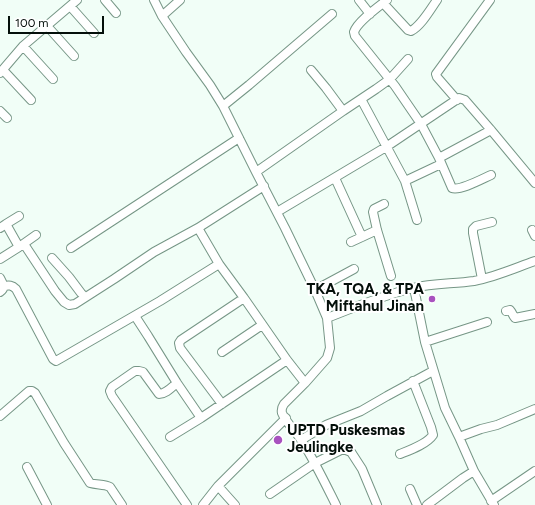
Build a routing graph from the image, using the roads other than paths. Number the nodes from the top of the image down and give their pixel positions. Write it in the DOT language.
graph roads {
  1 [pos="77,0"];
  2 [pos="106,0"];
  3 [pos="154,0"];
  4 [pos="180,0"];
  5 [pos="359,0"];
  6 [pos="437,0"];
  7 [pos="490,0"];
  8 [pos="385,1"];
  9 [pos="70,6"];
  10 [pos="116,13"];
  11 [pos="332,14"];
  12 [pos="370,14"];
  13 [pos="162,16"];
  14 [pos="47,26"];
  15 [pos="94,33"];
  16 [pos="23,46"];
  17 [pos="74,56"];
  18 [pos="408,59"];
  19 [pos="311,70"];
  20 [pos="1,72"];
  21 [pos="52,79"];
  22 [pos="390,79"];
  23 [pos="360,99"];
  24 [pos="31,100"];
  25 [pos="457,100"];
  26 [pos="223,106"];
  27 [pos="0,111"];
  28 [pos="343,111"];
  29 [pos="7,118"];
  30 [pos="421,124"];
  31 [pos="491,130"];
  32 [pos="239,138"];
  33 [pos="386,146"];
  34 [pos="440,161"];
  35 [pos="256,172"];
  36 [pos="491,175"];
  37 [pos="335,178"];
  38 [pos="405,181"];
  39 [pos="535,183"];
  40 [pos="264,186"];
  41 [pos="384,204"];
  42 [pos="277,212"];
  43 [pos="19,216"];
  44 [pos="417,220"];
  45 [pos="492,222"];
  46 [pos="3,226"];
  47 [pos="198,228"];
  48 [pos="376,230"];
  49 [pos="36,235"];
  50 [pos="362,237"];
  51 [pos="351,242"];
  52 [pos="22,246"];
  53 [pos="71,248"];
  54 [pos="52,258"];
  55 [pos="0,259"];
  56 [pos="535,261"];
  57 [pos="219,264"];
  58 [pos="354,269"];
  59 [pos="391,276"];
  60 [pos="482,279"];
  61 [pos="1,285"];
  62 [pos="414,288"];
  63 [pos="315,290"];
  64 [pos="85,297"];
  65 [pos="244,298"];
  66 [pos="506,310"];
  67 [pos="535,314"];
  68 [pos="135,316"];
  69 [pos="327,318"];
  70 [pos="487,322"];
  71 [pos="262,324"];
  72 [pos="425,342"];
  73 [pos="222,352"];
  74 [pos="287,360"];
  75 [pos="433,371"];
  76 [pos="413,381"];
  77 [pos="177,383"];
  78 [pos="304,383"];
  79 [pos="222,404"];
  80 [pos="535,409"];
  81 [pos="0,416"];
  82 [pos="201,418"];
  83 [pos="286,418"];
  84 [pos="170,437"];
  85 [pos="459,437"];
  86 [pos="301,440"];
  87 [pos="400,454"];
  88 [pos="315,464"];
  89 [pos="27,467"];
  90 [pos="474,470"];
  91 [pos="535,471"];
  92 [pos="218,486"];
  93 [pos="410,490"];
  94 [pos="270,494"];
  95 [pos="492,503"];
  96 [pos="47,505"];
  97 [pos="122,505"];
  98 [pos="187,505"];
  99 [pos="203,505"];
  100 [pos="235,505"];
  101 [pos="336,505"];
  102 [pos="377,505"];
  103 [pos="417,505"];
  104 [pos="427,505"];
  1 -- 9 [label="street"];
  2 -- 10 [label="street"];
  3 -- 13 [label="street"];
  4 -- 13 [label="street"];
  5 -- 12 [label="street"];
  6 -- 8 [label="street"];
  7 -- 25 [label="street"];
  8 -- 12 [label="street"];
  9 -- 14 [label="street"];
  9 -- 15 [label="street"];
  11 -- 26 [label="street"];
  12 -- 22 [label="street"];
  13 -- 26 [label="street"];
  14 -- 16 [label="street"];
  14 -- 17 [label="street"];
  16 -- 20 [label="street"];
  16 -- 21 [label="street"];
  18 -- 22 [label="street"];
  19 -- 28 [label="street"];
  20 -- 24 [label="street"];
  22 -- 23 [label="street"];
  22 -- 30 [label="street"];
  23 -- 28 [label="street"];
  23 -- 33 [label="street"];
  25 -- 30 [label="street"];
  25 -- 31 [label="street"];
  26 -- 32 [label="street"];
  27 -- 29 [label="street"];
  28 -- 35 [label="street"];
  30 -- 33 [label="street"];
  30 -- 34 [label="street"];
  31 -- 34 [label="street"];
  31 -- 39 [label="street"];
  32 -- 35 [label="street"];
  32 -- 53 [label="street"];
  33 -- 37 [label="street"];
  33 -- 38 [label="street"];
  34 -- 36 [label="street"];
  34 -- 38 [label="street"];
  35 -- 40 [label="street"];
  37 -- 42 [label="street"];
  37 -- 50 [label="street"];
  38 -- 44 [label="street"];
  40 -- 42 [label="street"];
  40 -- 47 [label="street"];
  41 -- 48 [label="street"];
  42 -- 63 [label="street"];
  43 -- 46 [label="street"];
  45 -- 60 [label="street"];
  46 -- 52 [label="street"];
  47 -- 57 [label="street"];
  47 -- 64 [label="street"];
  48 -- 50 [label="street"];
  48 -- 59 [label="street"];
  49 -- 52 [label="street"];
  50 -- 51 [label="street"];
  52 -- 55 [label="street"];
  52 -- 64 [label="street"];
  54 -- 64 [label="street"];
  56 -- 60 [label="street"];
  57 -- 65 [label="street"];
  57 -- 68 [label="street"];
  58 -- 63 [label="street"];
  60 -- 62 [label="street"];
  61 -- 68 [label="street"];
  62 -- 69 [label="street"];
  62 -- 72 [label="street"];
  63 -- 69 [label="street"];
  65 -- 71 [label="street"];
  65 -- 79 [label="street"];
  66 -- 67 [label="street"];
  68 -- 77 [label="street"];
  69 -- 78 [label="street"];
  70 -- 72 [label="street"];
  71 -- 73 [label="street"];
  71 -- 74 [label="street"];
  72 -- 75 [label="street"];
  74 -- 78 [label="street"];
  74 -- 79 [label="street"];
  75 -- 76 [label="street"];
  75 -- 85 [label="street"];
  76 -- 86 [label="street"];
  76 -- 87 [label="street"];
  77 -- 82 [label="street"];
  77 -- 98 [label="street"];
  78 -- 83 [label="street"];
  79 -- 82 [label="street"];
  80 -- 85 [label="street"];
  81 -- 97 [label="street"];
  82 -- 84 [label="street"];
  83 -- 86 [label="street"];
  83 -- 92 [label="street"];
  85 -- 90 [label="street"];
  86 -- 88 [label="street"];
  88 -- 94 [label="street"];
  88 -- 101 [label="street"];
  88 -- 102 [label="street"];
  89 -- 96 [label="street"];
  90 -- 95 [label="street"];
  90 -- 104 [label="street"];
  91 -- 95 [label="street"];
  92 -- 99 [label="street"];
  92 -- 100 [label="street"];
  93 -- 103 [label="street"];
}
